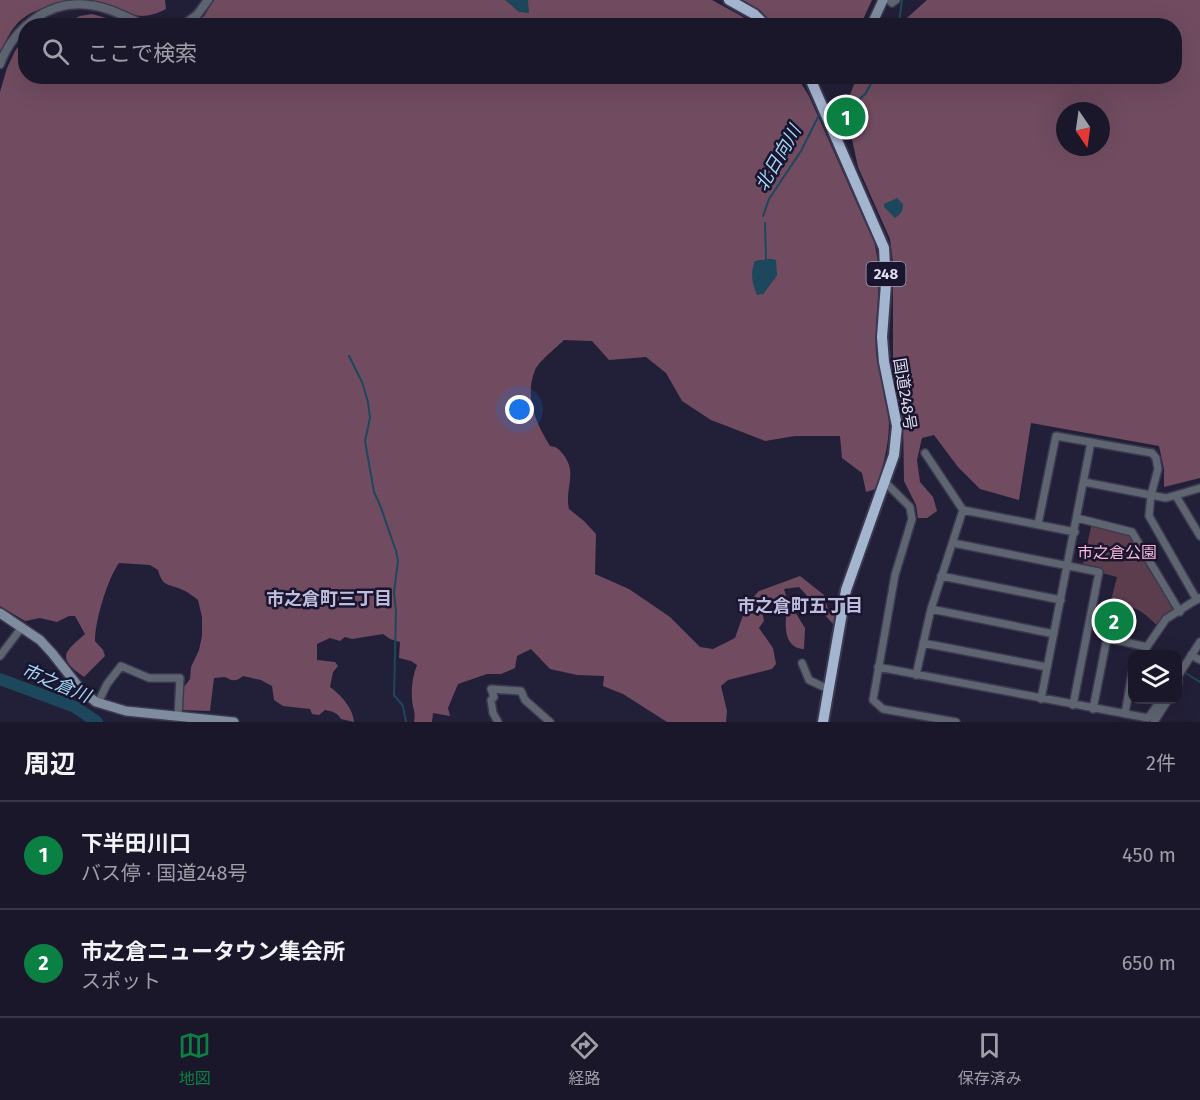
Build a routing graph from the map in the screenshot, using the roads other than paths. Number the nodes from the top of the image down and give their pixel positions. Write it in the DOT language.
graph roads {
  1 [pos="208,0"];
  2 [pos="729,0"];
  3 [pos="883,0"];
  4 [pos="889,0"];
  5 [pos="896,0"];
  6 [pos="34,18"];
  7 [pos="127,18"];
  8 [pos="193,18"];
  9 [pos="758,18"];
  10 [pos="875,18"];
  11 [pos="18,32"];
  12 [pos="0,64"];
  13 [pos="813,84"];
  14 [pos="1091,442"];
  15 [pos="926,453"];
  16 [pos="885,482"];
  17 [pos="1084,482"];
  18 [pos="1200,488"];
  19 [pos="1151,495"];
  20 [pos="1176,496"];
  21 [pos="963,510"];
  22 [pos="1077,518"];
  23 [pos="1038,524"];
  24 [pos="1075,532"];
  25 [pos="1200,536"];
  26 [pos="953,543"];
  27 [pos="1068,565"];
  28 [pos="941,576"];
  29 [pos="1199,598"];
  30 [pos="1061,600"];
  31 [pos="931,609"];
  32 [pos="1180,612"];
  33 [pos="0,613"];
  34 [pos="22,627"];
  35 [pos="1054,634"];
  36 [pos="1200,642"];
  37 [pos="924,643"];
  38 [pos="1147,647"];
  39 [pos="1145,650"];
  40 [pos="1191,655"];
  41 [pos="0,656"];
  42 [pos="1200,660"];
  43 [pos="802,663"];
  44 [pos="878,667"];
  45 [pos="1047,667"];
  46 [pos="1182,670"];
  47 [pos="916,675"];
  48 [pos="828,689"];
  49 [pos="1128,696"];
  50 [pos="1041,699"];
  51 [pos="98,703"];
  52 [pos="1158,704"];
  53 [pos="1165,704"];
  54 [pos="1073,705"];
  55 [pos="1093,709"];
  56 [pos="1125,714"];
  57 [pos="178,716"];
  58 [pos="234,722"];
  59 [pos="498,722"];
  60 [pos="550,722"];
  61 [pos="823,722"];
  62 [pos="956,722"];
  63 [pos="1154,722"];
  1 -- 8 [label="street"];
  2 -- 9 [label="highway"];
  3 -- 10 [label="main road"];
  4 -- 5 [label="street"];
  6 -- 7 [label="street"];
  11 -- 12 [label="street"];
  13 -- 16 [label="highway, 国道248号 / 248"];
  14 -- 17 [label="street"];
  14 -- 19 [label="street"];
  14 -- 23 [label="street"];
  15 -- 21 [label="street"];
  16 -- 44 [label="street"];
  16 -- 48 [label="highway, 国道248号 / 248"];
  17 -- 19 [label="street"];
  17 -- 22 [label="street"];
  18 -- 20 [label="street"];
  19 -- 20 [label="street"];
  19 -- 29 [label="street"];
  20 -- 25 [label="street"];
  21 -- 23 [label="street"];
  21 -- 26 [label="street"];
  22 -- 24 [label="street"];
  22 -- 32 [label="street"];
  23 -- 24 [label="street"];
  24 -- 27 [label="street"];
  26 -- 27 [label="street"];
  26 -- 28 [label="street"];
  27 -- 30 [label="street"];
  27 -- 54 [label="street"];
  28 -- 30 [label="street"];
  28 -- 31 [label="street"];
  29 -- 32 [label="street"];
  30 -- 35 [label="street"];
  31 -- 35 [label="street"];
  31 -- 37 [label="street"];
  32 -- 38 [label="street"];
  33 -- 34 [label="main road"];
  34 -- 41 [label="street"];
  34 -- 51 [label="main road"];
  35 -- 45 [label="street"];
  36 -- 40 [label="street"];
  37 -- 45 [label="street"];
  37 -- 47 [label="street"];
  38 -- 39 [label="street"];
  38 -- 55 [label="street"];
  40 -- 42 [label="street"];
  40 -- 46 [label="street"];
  43 -- 48 [label="street"];
  44 -- 47 [label="street"];
  44 -- 62 [label="street"];
  45 -- 50 [label="street"];
  47 -- 50 [label="street"];
  48 -- 61 [label="highway, 国道248号 / 248"];
  49 -- 56 [label="street"];
  50 -- 54 [label="street"];
  51 -- 57 [label="main road"];
  51 -- 57 [label="street"];
  52 -- 56 [label="street"];
  53 -- 63 [label="street"];
  54 -- 55 [label="street"];
  55 -- 56 [label="street"];
  57 -- 58 [label="main road"];
  59 -- 60 [label="street"];
}
